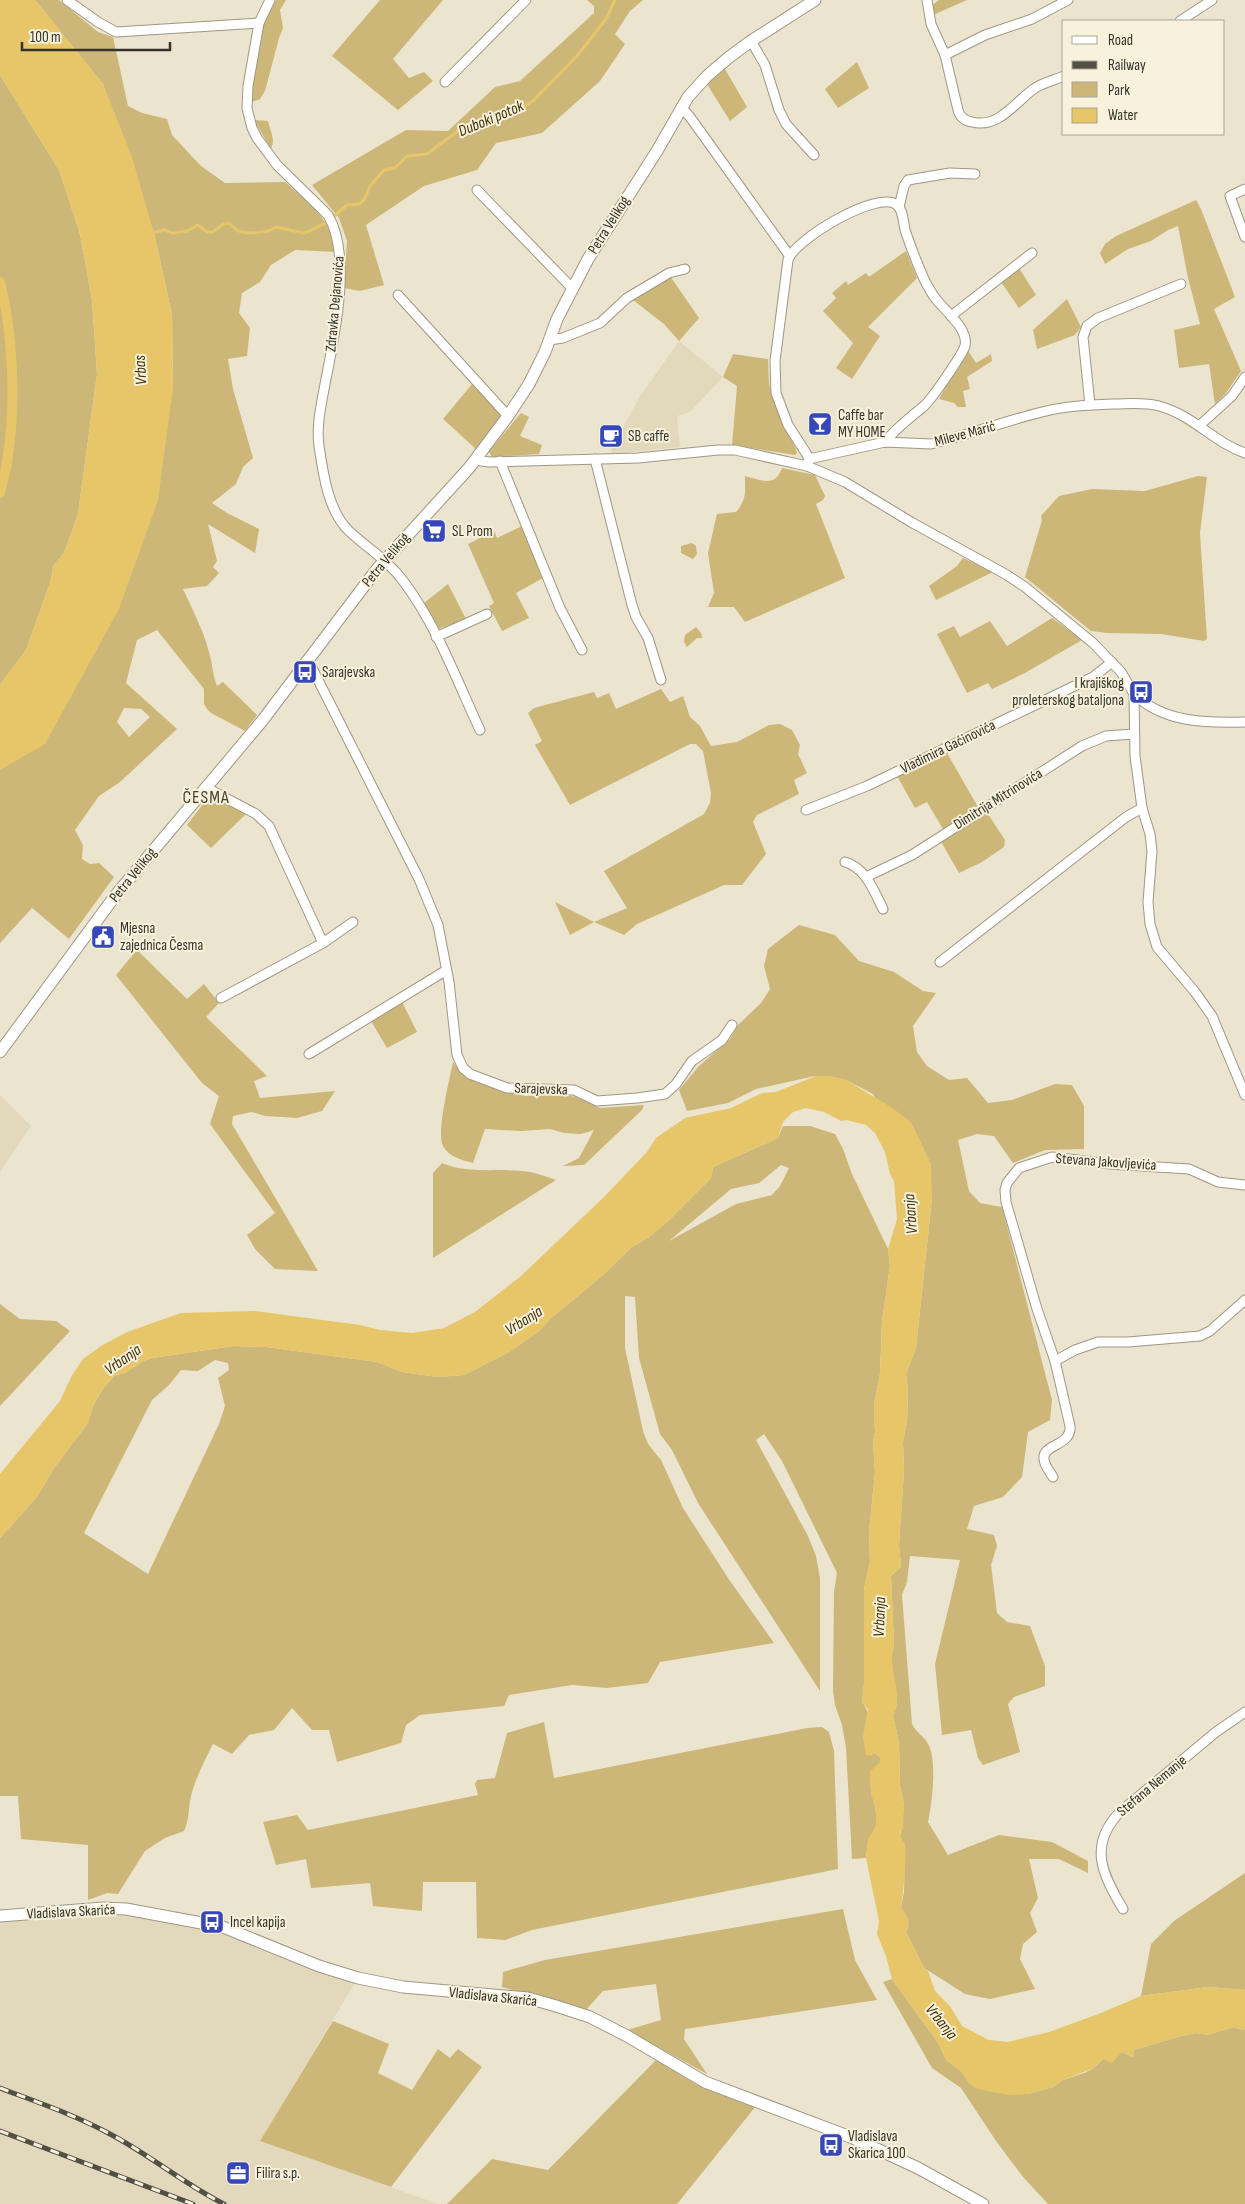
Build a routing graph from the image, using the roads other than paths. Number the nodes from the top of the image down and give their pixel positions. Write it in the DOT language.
graph roads {
  1 [pos="67,0"];
  2 [pos="270,0"];
  3 [pos="526,0"];
  4 [pos="815,0"];
  5 [pos="927,0"];
  6 [pos="1068,0"];
  7 [pos="1212,0"];
  8 [pos="1182,20"];
  9 [pos="259,23"];
  10 [pos="752,40"];
  11 [pos="945,55"];
  12 [pos="1062,77"];
  13 [pos="444,82"];
  14 [pos="681,108"];
  15 [pos="814,155"];
  16 [pos="975,174"];
  17 [pos="1245,189"];
  18 [pos="477,190"];
  19 [pos="899,207"];
  20 [pos="1245,237"];
  21 [pos="1032,252"];
  22 [pos="789,255"];
  23 [pos="685,269"];
  24 [pos="1181,284"];
  25 [pos="572,288"];
  26 [pos="398,295"];
  27 [pos="950,316"];
  28 [pos="549,340"];
  29 [pos="1245,377"];
  30 [pos="1090,405"];
  31 [pos="508,416"];
  32 [pos="1200,425"];
  33 [pos="885,442"];
  34 [pos="1245,452"];
  35 [pos="475,460"];
  36 [pos="595,460"];
  37 [pos="500,461"];
  38 [pos="808,462"];
  39 [pos="385,559"];
  40 [pos="487,614"];
  41 [pos="436,637"];
  42 [pos="582,650"];
  43 [pos="306,661"];
  44 [pos="1112,662"];
  45 [pos="661,680"];
  46 [pos="1134,694"];
  47 [pos="1150,707"];
  48 [pos="1135,718"];
  49 [pos="1245,722"];
  50 [pos="480,730"];
  51 [pos="1134,734"];
  52 [pos="205,787"];
  53 [pos="1142,808"];
  54 [pos="806,810"];
  55 [pos="845,862"];
  56 [pos="866,877"];
  57 [pos="883,908"];
  58 [pos="353,922"];
  59 [pos="323,943"];
  60 [pos="940,962"];
  61 [pos="445,971"];
  62 [pos="221,998"];
  63 [pos="732,1025"];
  64 [pos="0,1052"];
  65 [pos="309,1054"];
  66 [pos="1245,1095"];
  67 [pos="1245,1185"];
  68 [pos="1245,1300"];
  69 [pos="1055,1360"];
  70 [pos="1053,1478"];
  71 [pos="1245,1712"];
  72 [pos="1122,1909"];
  73 [pos="0,1916"];
  74 [pos="983,2204"];
  1 -- 9 [label="street"];
  2 -- 9 [label="street, Zdravka Dejanovića"];
  3 -- 13 [label="street"];
  4 -- 10 [label="street, Petra Velikog"];
  5 -- 11 [label="street"];
  6 -- 11 [label="street"];
  7 -- 8 [label="street"];
  9 -- 39 [label="street, Zdravka Dejanovića"];
  10 -- 14 [label="street, Petra Velikog"];
  10 -- 15 [label="street"];
  11 -- 12 [label="street"];
  14 -- 22 [label="street"];
  14 -- 25 [label="street, Petra Velikog"];
  16 -- 19 [label="street"];
  17 -- 20 [label="street"];
  18 -- 25 [label="street"];
  19 -- 22 [label="street"];
  19 -- 27 [label="street"];
  21 -- 27 [label="street"];
  22 -- 38 [label="street"];
  23 -- 28 [label="street"];
  24 -- 30 [label="street"];
  25 -- 28 [label="street, Petra Velikog"];
  26 -- 31 [label="street"];
  27 -- 33 [label="street"];
  28 -- 31 [label="street, Petra Velikog"];
  29 -- 32 [label="street"];
  30 -- 32 [label="street, Mileve Marić"];
  30 -- 33 [label="street, Mileve Marić"];
  31 -- 35 [label="street, Petra Velikog"];
  32 -- 34 [label="street, Mileve Marić"];
  33 -- 38 [label="street, Mileve Marić"];
  35 -- 37 [label="street"];
  35 -- 39 [label="street, Petra Velikog"];
  36 -- 37 [label="street"];
  36 -- 38 [label="street"];
  36 -- 45 [label="street"];
  37 -- 42 [label="street"];
  38 -- 44 [label="street"];
  39 -- 41 [label="street, Zdravka Dejanovića"];
  39 -- 43 [label="street, Petra Velikog"];
  40 -- 41 [label="street"];
  41 -- 50 [label="street, Zdravka Dejanovića"];
  43 -- 52 [label="street, Petra Velikog"];
  43 -- 61 [label="street, Sarajevska"];
  44 -- 46 [label="street"];
  44 -- 54 [label="street, Vladimira Gaćinovića"];
  46 -- 47 [label="street"];
  46 -- 48 [label="street"];
  47 -- 48 [label="street"];
  47 -- 49 [label="street"];
  48 -- 51 [label="street"];
  51 -- 53 [label="street"];
  51 -- 56 [label="street, Dimitrija Mitrinovića"];
  52 -- 59 [label="street"];
  52 -- 64 [label="street, Petra Velikog"];
  53 -- 60 [label="street"];
  53 -- 66 [label="street"];
  55 -- 56 [label="street"];
  56 -- 57 [label="street"];
  58 -- 59 [label="street"];
  59 -- 62 [label="street"];
  61 -- 63 [label="street, Sarajevska"];
  61 -- 65 [label="street"];
  67 -- 69 [label="street, Stevana Jakovljevića"];
  68 -- 69 [label="street"];
  69 -- 70 [label="street, Stevana Jakovljevića"];
  71 -- 72 [label="street, Stefana Nemanje"];
  73 -- 74 [label="street, Vladislava Skarića"];
}
